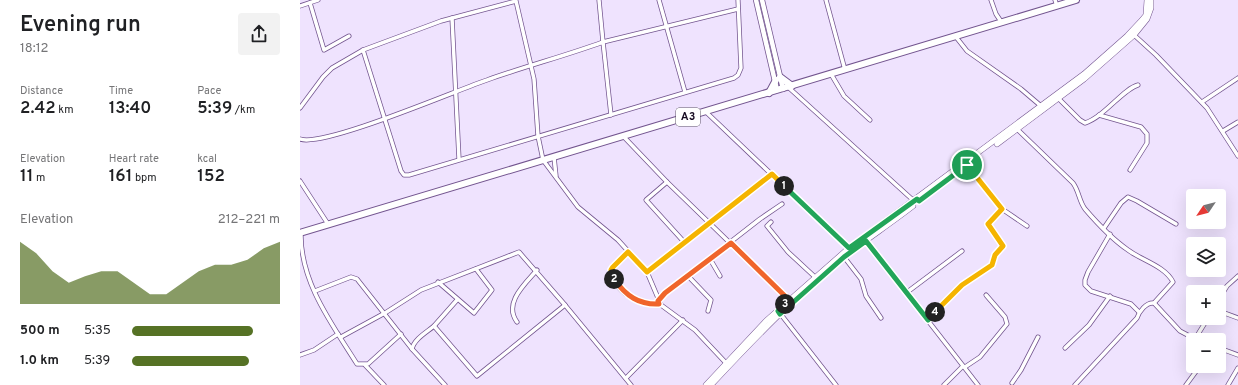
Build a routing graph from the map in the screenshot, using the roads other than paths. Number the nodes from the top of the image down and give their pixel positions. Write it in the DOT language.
graph roads {
  1 [pos="302,0"];
  2 [pos="318,0"];
  3 [pos="517,0"];
  4 [pos="599,0"];
  5 [pos="659,0"];
  6 [pos="738,0"];
  7 [pos="756,0"];
  8 [pos="762,0"];
  9 [pos="826,0"];
  10 [pos="991,0"];
  11 [pos="1076,0"];
  12 [pos="1147,0"];
  13 [pos="1151,0"];
  14 [pos="310,3"];
  15 [pos="1056,3"];
  16 [pos="302,5"];
  17 [pos="738,9"];
  18 [pos="996,14"];
  19 [pos="452,18"];
  20 [pos="1002,23"];
  21 [pos="994,25"];
  22 [pos="667,26"];
  23 [pos="1134,35"];
  24 [pos="349,36"];
  25 [pos="956,37"];
  26 [pos="603,42"];
  27 [pos="363,50"];
  28 [pos="531,66"];
  29 [pos="845,70"];
  30 [pos="831,74"];
  31 [pos="778,78"];
  32 [pos="1238,78"];
  33 [pos="1138,85"];
  34 [pos="785,88"];
  35 [pos="457,91"];
  36 [pos="685,92"];
  37 [pos="769,93"];
  38 [pos="1058,98"];
  39 [pos="1202,102"];
  40 [pos="1042,106"];
  41 [pos="300,108"];
  42 [pos="706,112"];
  43 [pos="611,115"];
  44 [pos="1099,115"];
  45 [pos="384,119"];
  46 [pos="870,120"];
  47 [pos="1238,122"];
  48 [pos="1017,128"];
  49 [pos="1223,130"];
  50 [pos="538,136"];
  51 [pos="623,136"];
  52 [pos="300,139"];
  53 [pos="1238,156"];
  54 [pos="554,157"];
  55 [pos="459,159"];
  56 [pos="543,160"];
  57 [pos="967,165"];
  58 [pos="1130,170"];
  59 [pos="772,174"];
  60 [pos="556,177"];
  61 [pos="300,181"];
  62 [pos="667,182"];
  63 [pos="917,200"];
  64 [pos="782,204"];
  65 [pos="1002,209"];
  66 [pos="771,222"];
  67 [pos="710,223"];
  68 [pos="328,224"];
  69 [pos="1176,224"];
  70 [pos="1027,226"];
  71 [pos="1104,228"];
  72 [pos="301,232"];
  73 [pos="1110,234"];
  74 [pos="866,241"];
  75 [pos="685,243"];
  76 [pos="731,243"];
  77 [pos="850,250"];
  78 [pos="962,251"];
  79 [pos="628,252"];
  80 [pos="844,257"];
  81 [pos="710,259"];
  82 [pos="476,269"];
  83 [pos="537,270"];
  84 [pos="647,272"];
  85 [pos="688,276"];
  86 [pos="720,276"];
  87 [pos="1238,276"];
  88 [pos="814,277"];
  89 [pos="438,282"];
  90 [pos="1226,288"];
  91 [pos="315,291"];
  92 [pos="906,293"];
  93 [pos="656,295"];
  94 [pos="986,295"];
  95 [pos="662,296"];
  96 [pos="1110,296"];
  97 [pos="457,300"];
  98 [pos="789,300"];
  99 [pos="659,302"];
  100 [pos="1154,303"];
  101 [pos="565,305"];
  102 [pos="708,312"];
  103 [pos="779,312"];
  104 [pos="1139,312"];
  105 [pos="385,313"];
  106 [pos="1226,314"];
  107 [pos="881,318"];
  108 [pos="1238,318"];
  109 [pos="682,320"];
  110 [pos="928,320"];
  111 [pos="517,322"];
  112 [pos="434,326"];
  113 [pos="401,334"];
  114 [pos="1186,334"];
  115 [pos="339,336"];
  116 [pos="1038,337"];
  117 [pos="412,346"];
  118 [pos="1065,348"];
  119 [pos="1226,351"];
  120 [pos="300,355"];
  121 [pos="1238,355"];
  122 [pos="726,363"];
  123 [pos="365,365"];
  124 [pos="964,367"];
  125 [pos="1238,368"];
  126 [pos="1195,373"];
  127 [pos="626,378"];
  128 [pos="1013,384"];
  129 [pos="384,385"];
  130 [pos="444,385"];
  131 [pos="631,385"];
  132 [pos="706,385"];
  133 [pos="711,385"];
  134 [pos="836,385"];
  135 [pos="944,385"];
  136 [pos="978,385"];
  137 [pos="1075,385"];
  138 [pos="1186,385"];
  139 [pos="1228,385"];
  1 -- 16 [label="street"];
  2 -- 14 [label="street"];
  3 -- 19 [label="street"];
  3 -- 28 [label="street"];
  4 -- 26 [label="street"];
  5 -- 22 [label="street"];
  6 -- 17 [label="street"];
  7 -- 31 [label="street"];
  8 -- 31 [label="street"];
  9 -- 29 [label="street"];
  10 -- 18 [label="street"];
  11 -- 15 [label="highway, A3"];
  12 -- 40 [label="main road"];
  13 -- 23 [label="main road"];
  14 -- 16 [label="street"];
  14 -- 24 [label="street"];
  15 -- 20 [label="highway, A3"];
  17 -- 22 [label="street"];
  17 -- 36 [label="street"];
  18 -- 20 [label="street"];
  18 -- 21 [label="street"];
  19 -- 27 [label="street"];
  19 -- 35 [label="street"];
  20 -- 21 [label="highway, A3"];
  21 -- 25 [label="highway, A3"];
  22 -- 26 [label="street"];
  22 -- 36 [label="street"];
  23 -- 38 [label="main road"];
  23 -- 39 [label="street"];
  25 -- 29 [label="highway, A3"];
  25 -- 40 [label="street"];
  26 -- 28 [label="street"];
  26 -- 43 [label="street"];
  27 -- 41 [label="street"];
  27 -- 45 [label="street"];
  28 -- 35 [label="street"];
  28 -- 50 [label="street"];
  29 -- 30 [label="highway, A3"];
  30 -- 34 [label="highway, A3"];
  30 -- 46 [label="street"];
  31 -- 34 [label="street"];
  31 -- 34 [label="highway"];
  31 -- 37 [label="highway"];
  32 -- 39 [label="street"];
  33 -- 44 [label="street"];
  34 -- 37 [label="highway, A3"];
  34 -- 63 [label="street"];
  35 -- 45 [label="street"];
  35 -- 55 [label="street"];
  36 -- 43 [label="street"];
  37 -- 42 [label="highway, A3"];
  38 -- 44 [label="street"];
  38 -- 48 [label="main road"];
  39 -- 49 [label="street"];
  40 -- 63 [label="main road"];
  42 -- 51 [label="highway, A3"];
  42 -- 59 [label="street"];
  43 -- 50 [label="street"];
  44 -- 58 [label="street"];
  45 -- 52 [label="street"];
  45 -- 55 [label="street"];
  47 -- 49 [label="street"];
  48 -- 57 [label="main road"];
  48 -- 71 [label="street"];
  49 -- 53 [label="street"];
  50 -- 55 [label="street"];
  50 -- 56 [label="street"];
  51 -- 54 [label="highway, A3"];
  51 -- 62 [label="street"];
  54 -- 56 [label="highway, A3"];
  54 -- 60 [label="street"];
  56 -- 60 [label="street"];
  56 -- 68 [label="highway, A3"];
  57 -- 63 [label="main road"];
  57 -- 65 [label="street"];
  59 -- 67 [label="street"];
  59 -- 77 [label="street"];
  60 -- 79 [label="street"];
  61 -- 68 [label="street"];
  62 -- 67 [label="street"];
  62 -- 75 [label="street"];
  63 -- 74 [label="main road"];
  63 -- 77 [label="main road"];
  64 -- 76 [label="street"];
  65 -- 70 [label="street"];
  65 -- 110 [label="street"];
  66 -- 88 [label="street"];
  67 -- 75 [label="street"];
  67 -- 76 [label="street"];
  68 -- 72 [label="highway, A3"];
  69 -- 71 [label="street"];
  71 -- 73 [label="street"];
  72 -- 91 [label="street"];
  73 -- 96 [label="street"];
  73 -- 100 [label="street"];
  74 -- 77 [label="main road"];
  74 -- 92 [label="street"];
  75 -- 84 [label="street"];
  76 -- 81 [label="street"];
  76 -- 98 [label="street"];
  77 -- 80 [label="main road"];
  77 -- 88 [label="main road"];
  78 -- 92 [label="street"];
  79 -- 84 [label="street"];
  79 -- 99 [label="street"];
  80 -- 103 [label="main road"];
  80 -- 107 [label="street"];
  81 -- 85 [label="street"];
  81 -- 86 [label="street"];
  82 -- 83 [label="street"];
  82 -- 89 [label="street"];
  82 -- 97 [label="street"];
  83 -- 101 [label="street"];
  83 -- 111 [label="street"];
  84 -- 93 [label="street"];
  85 -- 95 [label="street"];
  85 -- 102 [label="street"];
  87 -- 90 [label="street"];
  88 -- 98 [label="main road"];
  89 -- 97 [label="street"];
  89 -- 105 [label="street"];
  91 -- 105 [label="street"];
  91 -- 115 [label="street"];
  92 -- 110 [label="street"];
  93 -- 95 [label="street"];
  93 -- 99 [label="street"];
  94 -- 124 [label="street"];
  95 -- 99 [label="street"];
  96 -- 104 [label="street"];
  96 -- 118 [label="street"];
  97 -- 112 [label="street"];
  98 -- 103 [label="main road"];
  99 -- 109 [label="street"];
  100 -- 104 [label="street"];
  100 -- 114 [label="street"];
  101 -- 112 [label="street"];
  101 -- 127 [label="street"];
  103 -- 122 [label="main road"];
  103 -- 133 [label="main road"];
  103 -- 134 [label="street"];
  104 -- 137 [label="street"];
  105 -- 113 [label="street"];
  105 -- 115 [label="street"];
  106 -- 108 [label="street"];
  109 -- 122 [label="street"];
  109 -- 127 [label="street"];
  110 -- 124 [label="street"];
  112 -- 117 [label="street"];
  113 -- 117 [label="street"];
  113 -- 123 [label="street"];
  115 -- 120 [label="street"];
  115 -- 123 [label="street"];
  116 -- 128 [label="street"];
  117 -- 130 [label="street"];
  119 -- 121 [label="street"];
  122 -- 132 [label="main road"];
  123 -- 129 [label="street"];
  124 -- 135 [label="street"];
  124 -- 136 [label="street"];
  125 -- 139 [label="street"];
  126 -- 138 [label="street"];
  127 -- 131 [label="street"];
}
